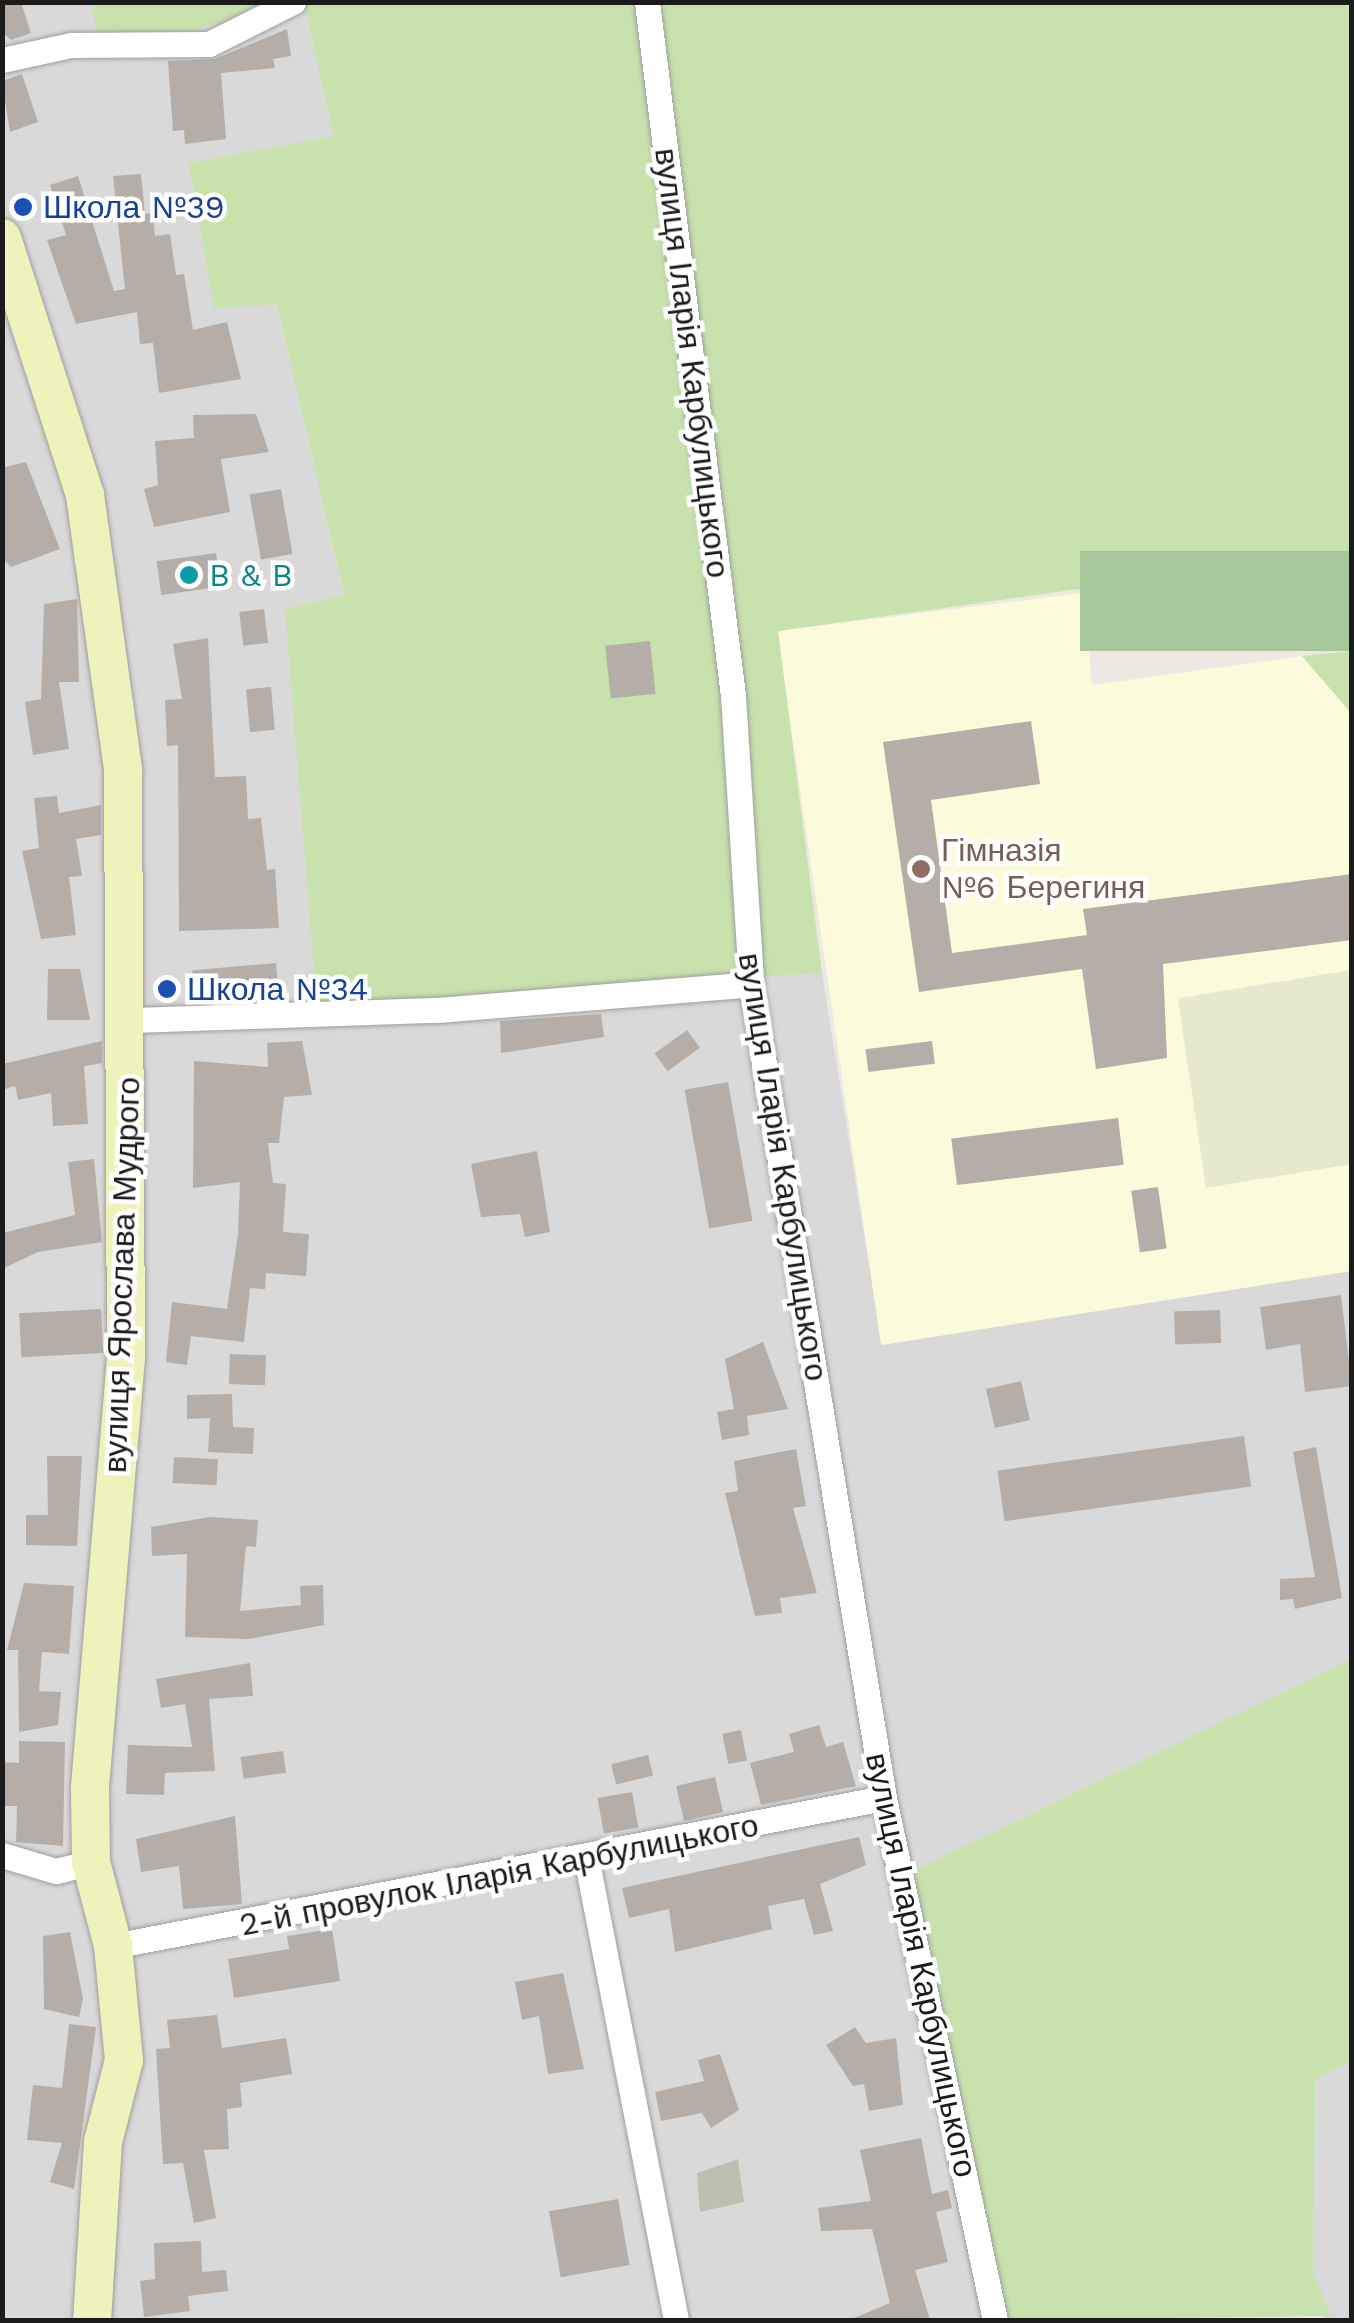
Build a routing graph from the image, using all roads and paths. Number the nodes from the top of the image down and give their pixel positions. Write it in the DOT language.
graph roads {
  1 [pos="293,2"];
  2 [pos="647,2"];
  3 [pos="2,60"];
  4 [pos="2,238"];
  5 [pos="750,984"];
  6 [pos="130,1020"];
  7 [pos="884,1798"];
  8 [pos="2,1855"];
  9 [pos="91,1862"];
  10 [pos="587,1862"];
  11 [pos="112,1946"];
  12 [pos="92,2320"];
  13 [pos="676,2320"];
  14 [pos="995,2320"];
  1 -- 3 [label="street"];
  2 -- 5 [label="street, вулиця Іларія Карбулицького"];
  4 -- 6 [label="main road, вулиця Ярослава Мудрого"];
  5 -- 6 [label="street"];
  5 -- 7 [label="street, вулиця Іларія Карбулицького"];
  6 -- 9 [label="main road, вулиця Ярослава Мудрого"];
  7 -- 10 [label="street, 2-й провулок Іларія Карбулицького"];
  7 -- 14 [label="street, вулиця Іларія Карбулицького"];
  8 -- 9 [label="street"];
  9 -- 11 [label="main road, вулиця Ярослава Мудрого"];
  10 -- 11 [label="street, 2-й провулок Іларія Карбулицького"];
  10 -- 13 [label="street"];
  11 -- 12 [label="main road, вулиця Ярослава Мудрого"];
}
